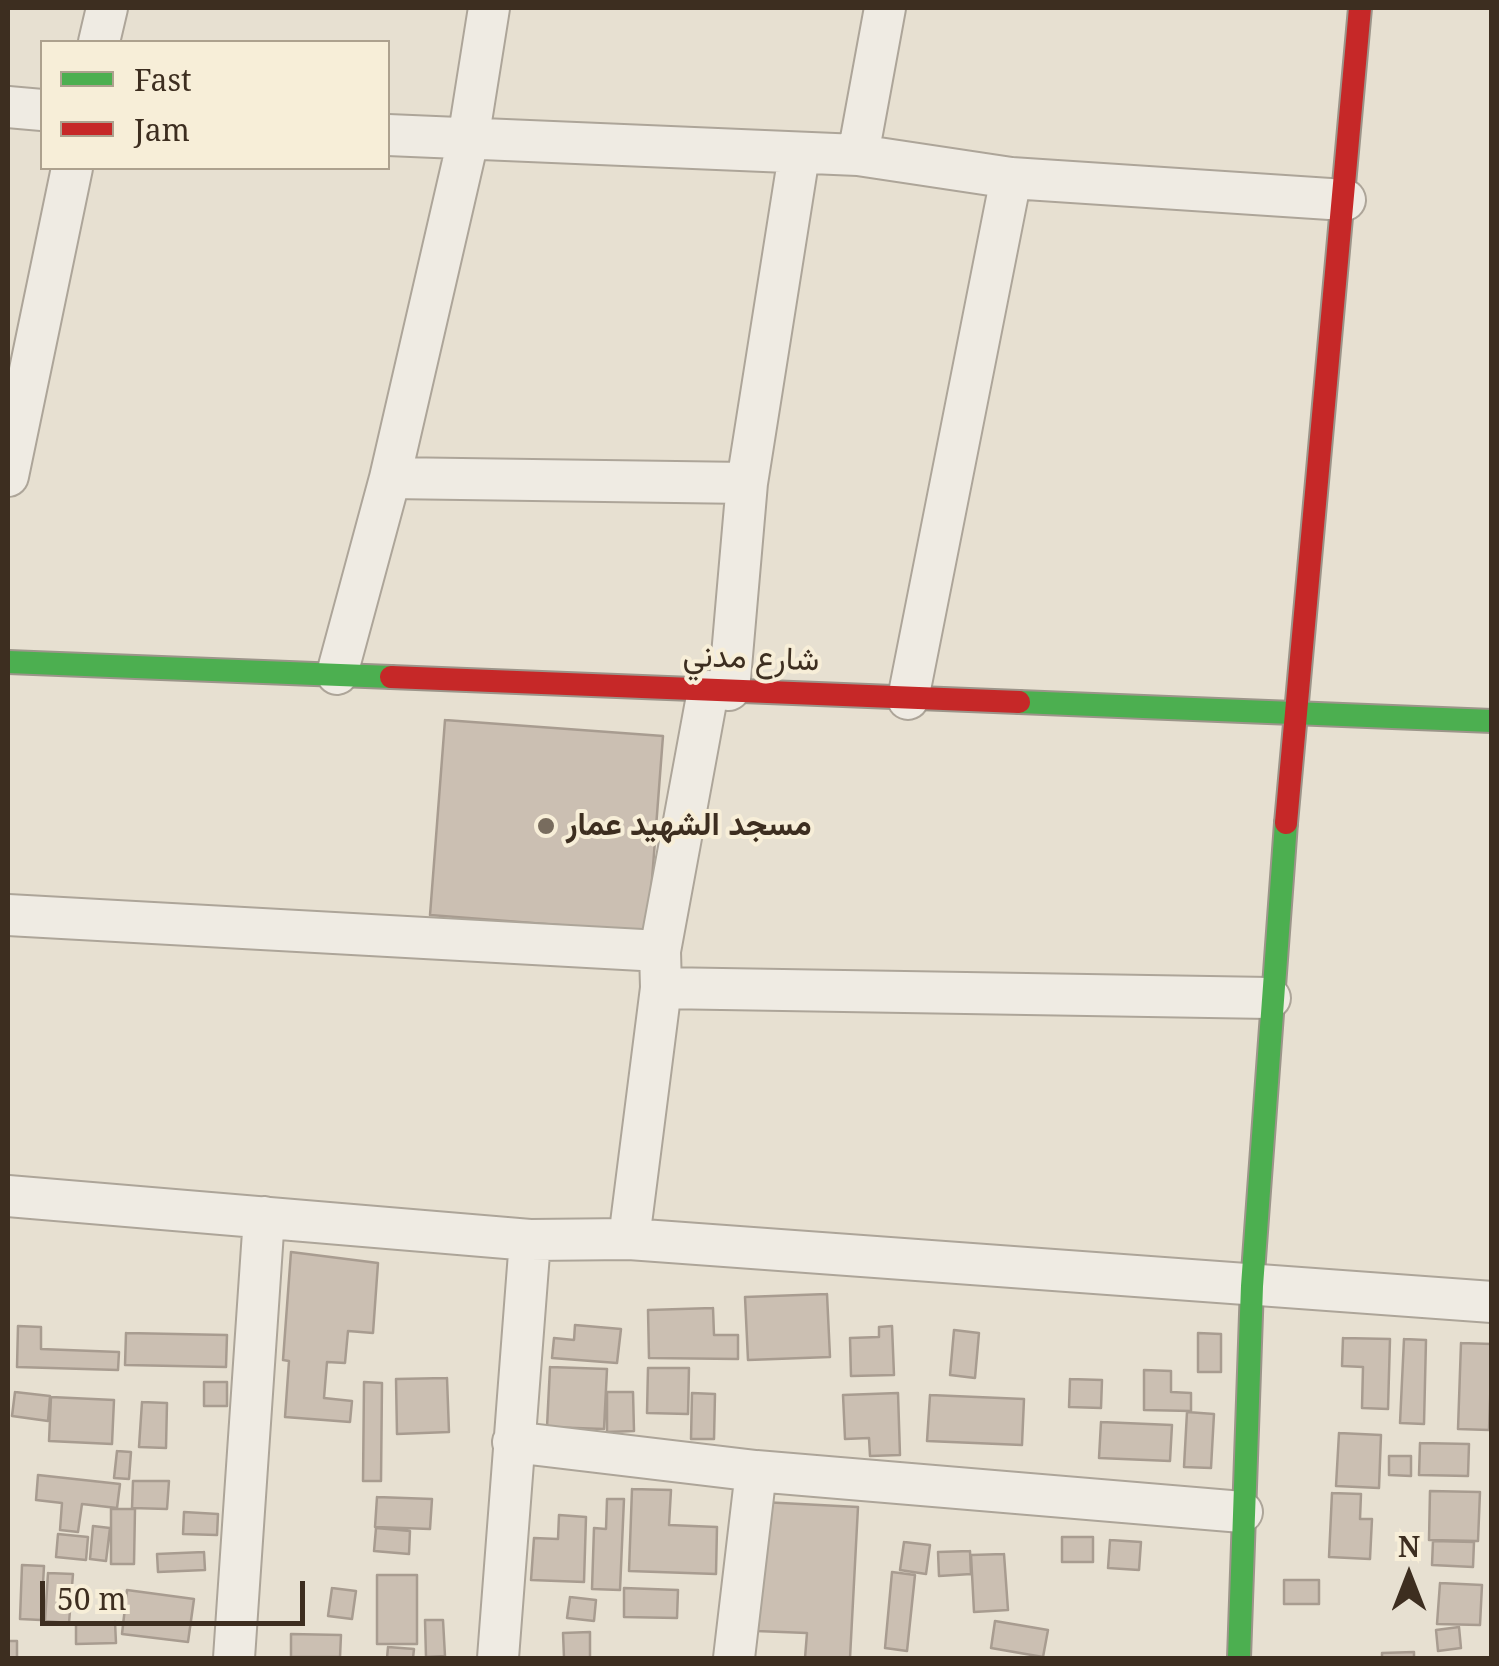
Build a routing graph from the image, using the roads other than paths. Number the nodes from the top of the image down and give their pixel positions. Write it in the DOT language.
graph roads {
  1 [pos="107,8"];
  2 [pos="490,8"];
  3 [pos="884,8"];
  4 [pos="1360,8"];
  5 [pos="99,40"];
  6 [pos="8,108"];
  7 [pos="40,110"];
  8 [pos="390,135"];
  9 [pos="468,140"];
  10 [pos="800,154"];
  11 [pos="858,154"];
  12 [pos="72,170"];
  13 [pos="1010,178"];
  14 [pos="1345,200"];
  15 [pos="8,476"];
  16 [pos="390,478"];
  17 [pos="747,482"];
  18 [pos="8,662"];
  19 [pos="337,674"];
  20 [pos="719,691"];
  21 [pos="908,699"];
  22 [pos="1294,714"];
  23 [pos="1492,721"];
  24 [pos="8,915"];
  25 [pos="660,970"];
  26 [pos="1270,998"];
  27 [pos="8,1196"];
  28 [pos="264,1218"];
  29 [pos="629,1239"];
  30 [pos="530,1240"];
  31 [pos="1252,1286"];
  32 [pos="1492,1302"];
  33 [pos="512,1442"];
  34 [pos="756,1471"];
  35 [pos="1242,1512"];
  36 [pos="234,1658"];
  37 [pos="498,1658"];
  38 [pos="734,1658"];
  39 [pos="1238,1658"];
  1 -- 5 [label="street"];
  2 -- 9 [label="street"];
  3 -- 11 [label="street"];
  4 -- 14 [label="street"];
  6 -- 7 [label="street"];
  8 -- 9 [label="street"];
  9 -- 10 [label="street"];
  9 -- 16 [label="street"];
  10 -- 11 [label="street"];
  10 -- 17 [label="street"];
  11 -- 13 [label="street"];
  12 -- 15 [label="street"];
  13 -- 14 [label="street"];
  13 -- 21 [label="street"];
  14 -- 22 [label="street"];
  16 -- 17 [label="street"];
  16 -- 19 [label="street"];
  17 -- 20 [label="street"];
  18 -- 19 [label="street, شارع مدني"];
  19 -- 20 [label="street, شارع مدني"];
  20 -- 21 [label="street, شارع مدني"];
  20 -- 25 [label="street"];
  21 -- 22 [label="street, شارع مدني"];
  22 -- 23 [label="street, شارع مدني"];
  22 -- 26 [label="street"];
  24 -- 25 [label="street"];
  25 -- 26 [label="street"];
  25 -- 29 [label="street"];
  26 -- 31 [label="street"];
  27 -- 28 [label="street"];
  28 -- 30 [label="street"];
  28 -- 36 [label="street"];
  29 -- 30 [label="street"];
  29 -- 31 [label="street"];
  30 -- 33 [label="street"];
  31 -- 32 [label="street"];
  31 -- 35 [label="street"];
  33 -- 34 [label="street"];
  33 -- 37 [label="street"];
  34 -- 35 [label="street"];
  34 -- 38 [label="street"];
  35 -- 39 [label="street"];
}
